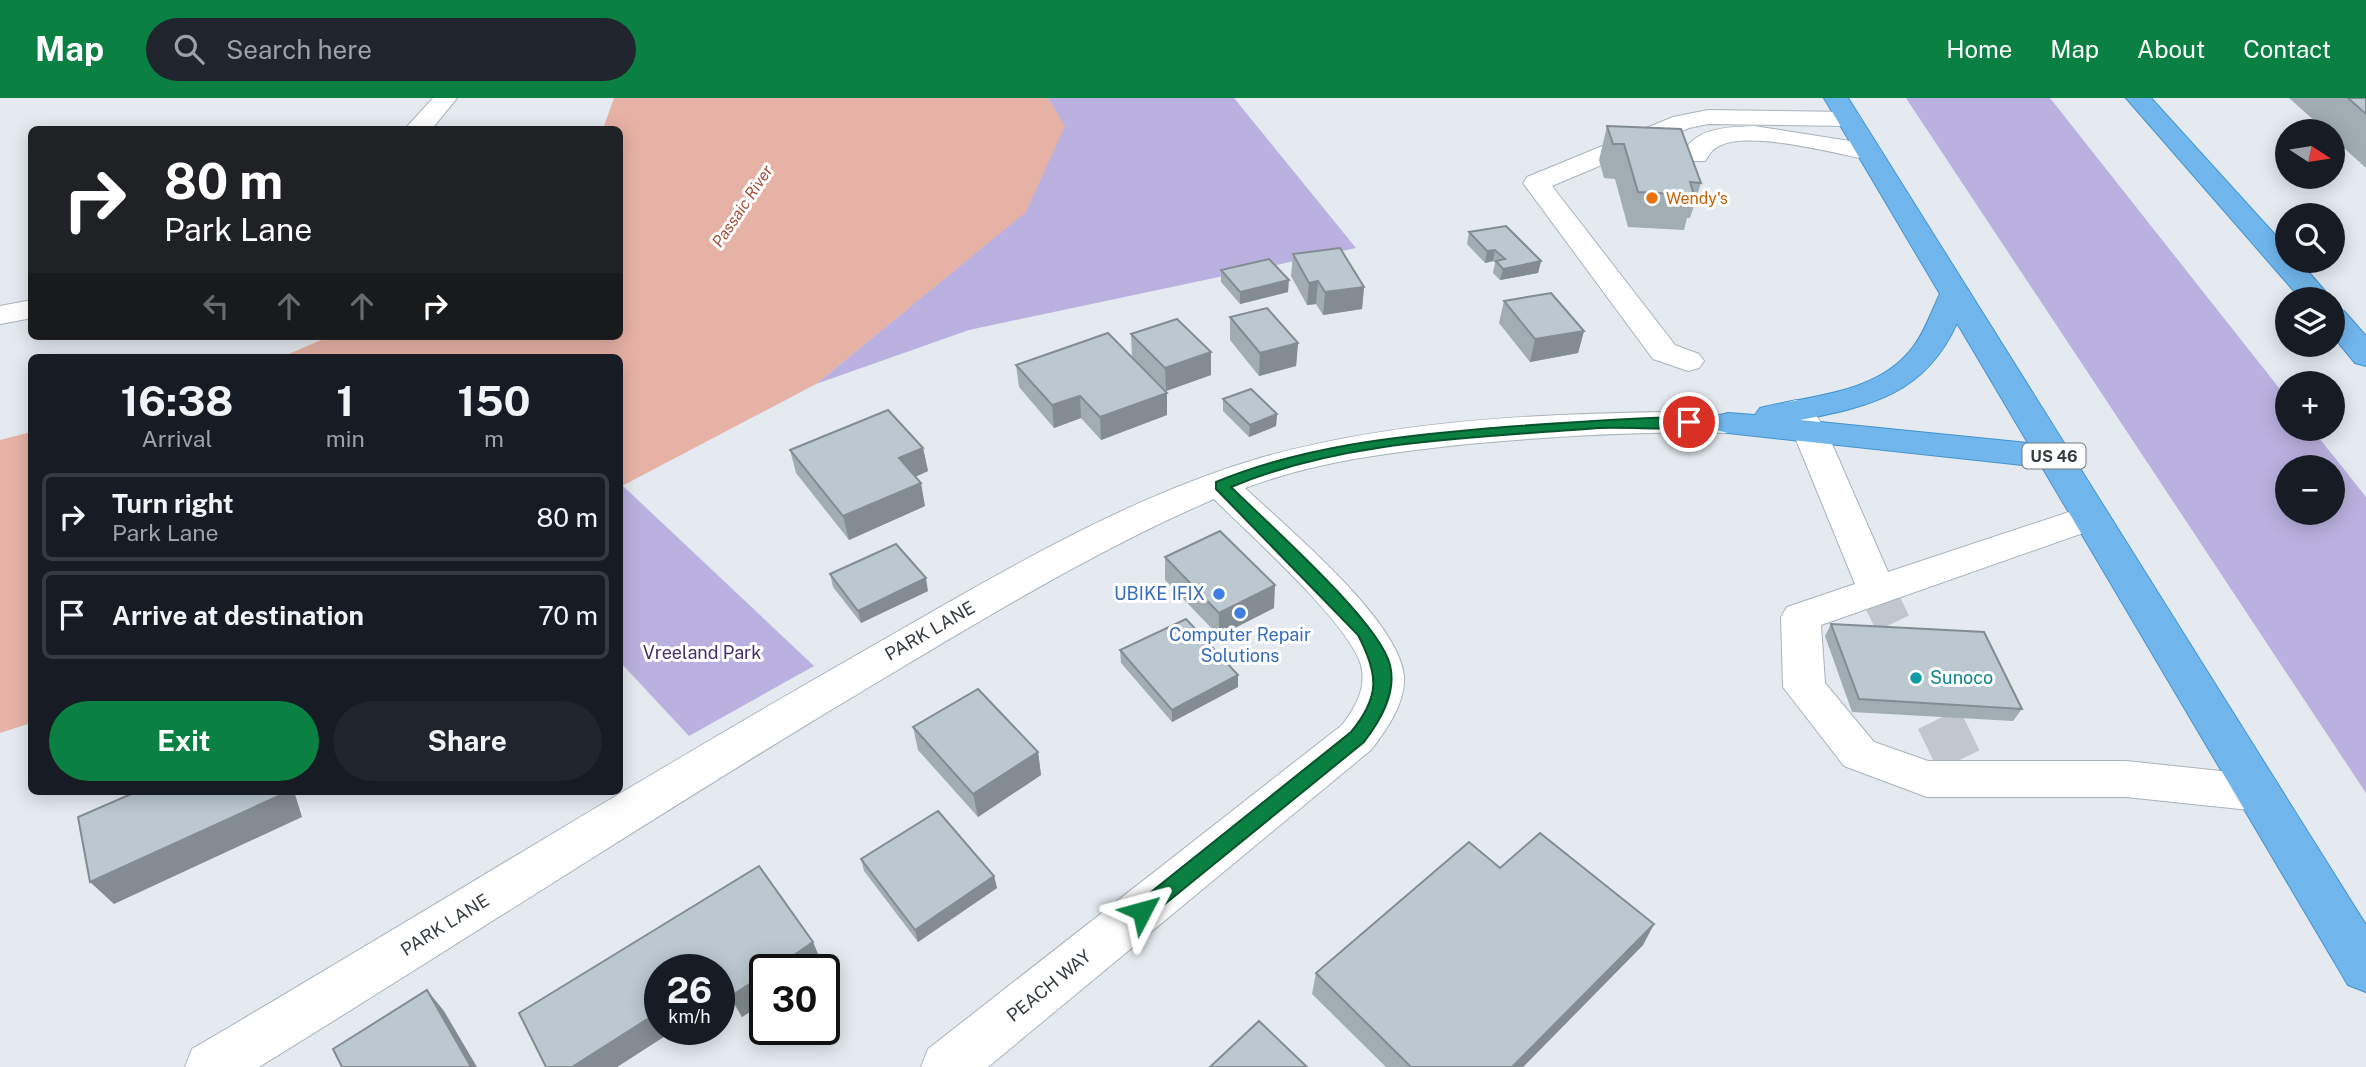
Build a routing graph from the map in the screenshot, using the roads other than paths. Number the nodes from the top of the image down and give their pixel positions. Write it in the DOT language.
graph roads {
  1 [pos="444,98"];
  2 [pos="2138,98"];
  3 [pos="1843,105"];
  4 [pos="420,126"];
  5 [pos="1869,152"];
  6 [pos="1696,156"];
  7 [pos="2306,287"];
  8 [pos="1955,294"];
  9 [pos="28,310"];
  10 [pos="0,315"];
  11 [pos="2345,331"];
  12 [pos="2366,356"];
  13 [pos="1688,361"];
  14 [pos="1803,420"];
  15 [pos="1728,424"];
  16 [pos="2054,457"];
  17 [pos="1221,485"];
  18 [pos="2090,517"];
  19 [pos="1877,591"];
  20 [pos="2259,793"];
  21 [pos="2366,969"];
  22 [pos="211,1067"];
  23 [pos="947,1067"];
  1 -- 4 [label="street"];
  2 -- 7 [label="highway"];
  3 -- 5 [label="highway, US 46"];
  3 -- 13 [label="street"];
  5 -- 6 [label="street"];
  5 -- 8 [label="highway, US 46"];
  8 -- 14 [label="highway"];
  8 -- 16 [label="highway, US 46"];
  9 -- 10 [label="street"];
  11 -- 12 [label="highway"];
  14 -- 15 [label="highway"];
  14 -- 16 [label="highway"];
  14 -- 19 [label="street"];
  15 -- 17 [label="street, PARK LANE"];
  16 -- 18 [label="highway, US 46"];
  17 -- 22 [label="street, PARK LANE"];
  17 -- 23 [label="street, PEACH WAY"];
  18 -- 19 [label="street"];
  18 -- 20 [label="highway, US 46"];
  19 -- 20 [label="street"];
  20 -- 21 [label="highway, US 46"];
}
